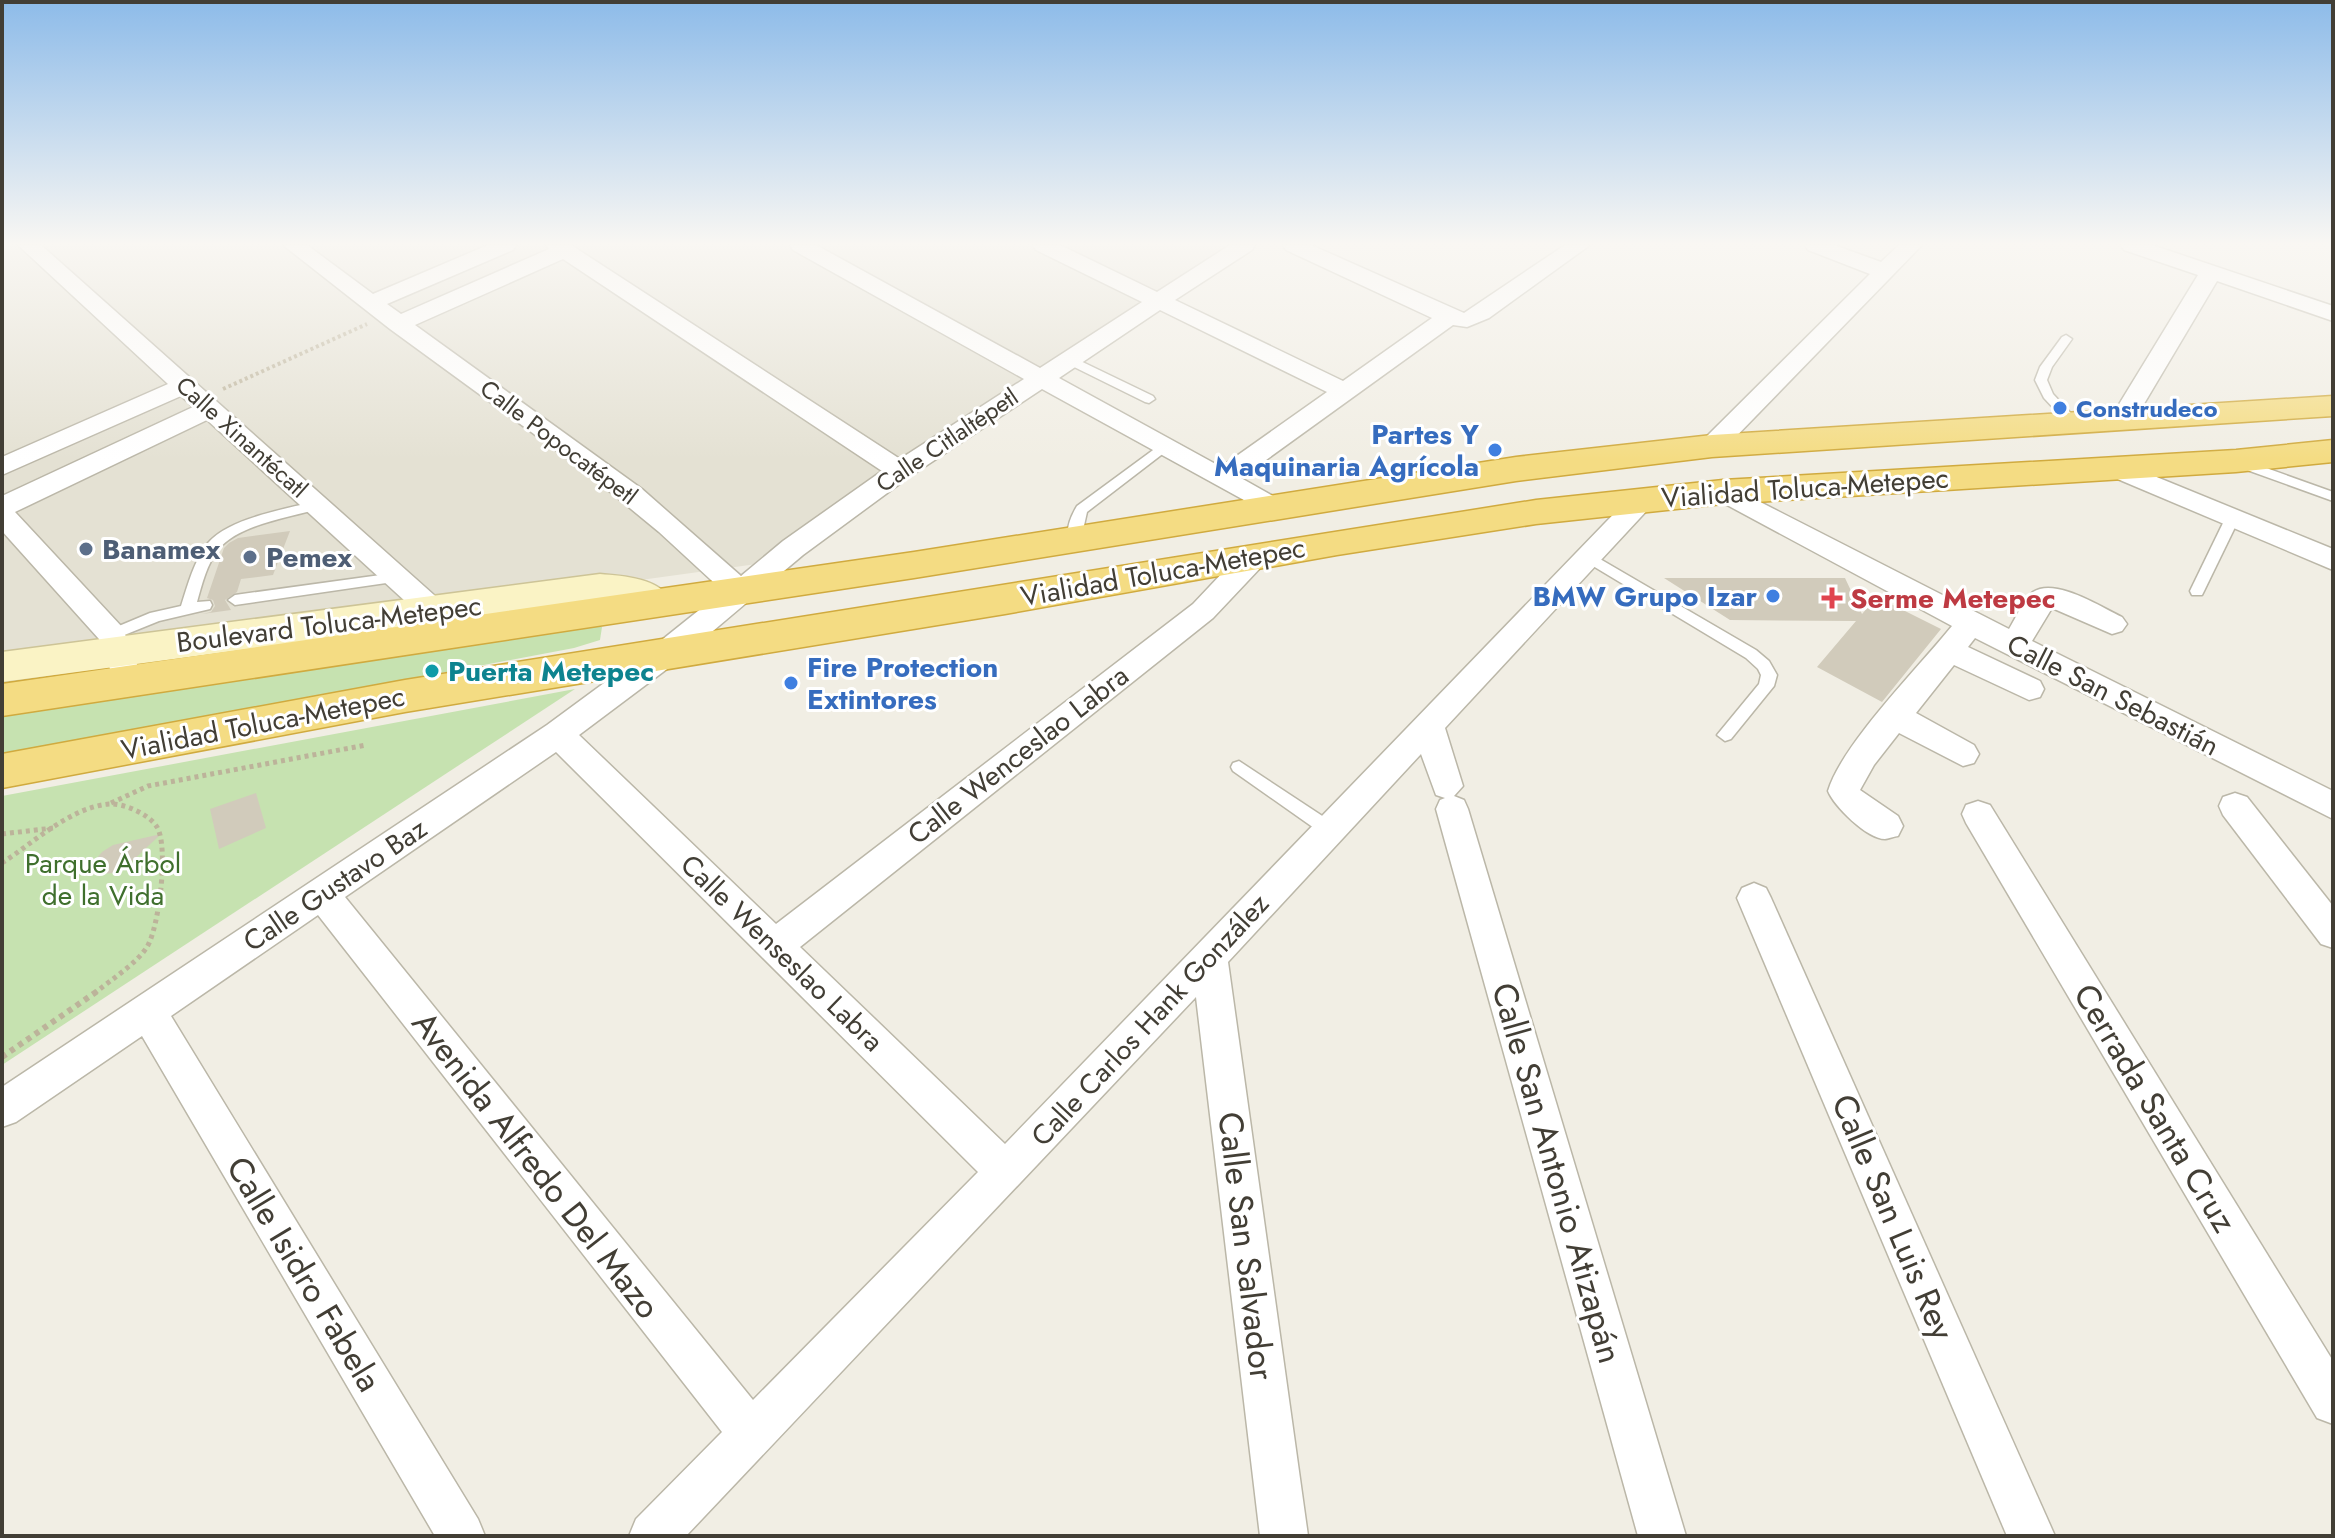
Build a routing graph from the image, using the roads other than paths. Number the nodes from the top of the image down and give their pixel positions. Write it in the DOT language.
graph roads {
  1 [pos="109,317"];
  2 [pos="390,317"];
  3 [pos="666,317"];
  4 [pos="931,317"];
  5 [pos="1133,317"];
  6 [pos="1193,317"];
  7 [pos="1451,317"];
  8 [pos="1465,317"];
  9 [pos="1841,317"];
  10 [pos="2183,317"];
  11 [pos="1456,319"];
  12 [pos="2066,339"];
  13 [pos="1068,359"];
  14 [pos="1041,377"];
  15 [pos="2139,387"];
  16 [pos="1343,391"];
  17 [pos="199,397"];
  18 [pos="1149,399"];
  19 [pos="2333,406"];
  20 [pos="2209,413"];
  21 [pos="2123,419"];
  22 [pos="2074,423"];
  23 [pos="1164,446"];
  24 [pos="1712,446"];
  25 [pos="2333,451"];
  26 [pos="2236,461"];
  27 [pos="2110,466"];
  28 [pos="2,467"];
  29 [pos="900,471"];
  30 [pos="1223,478"];
  31 [pos="1723,492"];
  32 [pos="2333,497"];
  33 [pos="1643,499"];
  34 [pos="317,505"];
  35 [pos="2,507"];
  36 [pos="1273,507"];
  37 [pos="2,514"];
  38 [pos="2232,519"];
  39 [pos="1074,539"];
  40 [pos="1588,557"];
  41 [pos="1253,558"];
  42 [pos="2333,560"];
  43 [pos="395,578"];
  44 [pos="739,590"];
  45 [pos="2197,591"];
  46 [pos="235,600"];
  47 [pos="205,605"];
  48 [pos="188,607"];
  49 [pos="427,623"];
  50 [pos="1971,623"];
  51 [pos="2112,624"];
  52 [pos="2014,645"];
  53 [pos="1949,650"];
  54 [pos="120,655"];
  55 [pos="664,655"];
  56 [pos="2,667"];
  57 [pos="2029,689"];
  58 [pos="2,700"];
  59 [pos="1895,716"];
  60 [pos="1429,727"];
  61 [pos="558,734"];
  62 [pos="1725,735"];
  63 [pos="1963,754"];
  64 [pos="1239,767"];
  65 [pos="2,771"];
  66 [pos="2329,795"];
  67 [pos="2235,806"];
  68 [pos="1978,814"];
  69 [pos="1886,826"];
  70 [pos="1330,830"];
  71 [pos="322,894"];
  72 [pos="1754,898"];
  73 [pos="2333,933"];
  74 [pos="776,945"];
  75 [pos="1209,956"];
  76 [pos="148,1012"];
  77 [pos="2,1109"];
  78 [pos="1006,1172"];
  79 [pos="2333,1402"];
  80 [pos="752,1434"];
  81 [pos="461,1536"];
  82 [pos="653,1536"];
  83 [pos="1284,1536"];
  84 [pos="1662,1536"];
  85 [pos="2031,1536"];
  1 -- 17 [label="street, Calle Xinantécatl"];
  2 -- 44 [label="street, Calle Popocatépetl"];
  3 -- 29 [label="street"];
  4 -- 14 [label="street"];
  5 -- 13 [label="street, Calle Citlaltépetl"];
  6 -- 16 [label="street"];
  7 -- 11 [label="street"];
  8 -- 11 [label="street"];
  9 -- 24 [label="street"];
  10 -- 15 [label="street"];
  11 -- 16 [label="street"];
  12 -- 22 [label="lane"];
  13 -- 14 [label="street, Calle Citlaltépetl"];
  13 -- 18 [label="lane"];
  14 -- 23 [label="street"];
  14 -- 29 [label="street, Calle Citlaltépetl"];
  15 -- 20 [label="highway"];
  15 -- 21 [label="street"];
  16 -- 30 [label="street"];
  17 -- 28 [label="street"];
  17 -- 34 [label="street, Calle Xinantécatl"];
  17 -- 35 [label="street"];
  19 -- 20 [label="highway, Vialidad Toluca-Metepec"];
  20 -- 21 [label="highway, Vialidad Toluca-Metepec"];
  21 -- 22 [label="highway, Vialidad Toluca-Metepec"];
  22 -- 24 [label="highway, Vialidad Toluca-Metepec"];
  23 -- 30 [label="street"];
  23 -- 39 [label="lane"];
  24 -- 36 [label="highway, Vialidad Toluca-Metepec"];
  25 -- 26 [label="highway, Vialidad Toluca-Metepec"];
  26 -- 27 [label="highway, Vialidad Toluca-Metepec"];
  26 -- 32 [label="lane"];
  27 -- 31 [label="highway, Vialidad Toluca-Metepec"];
  27 -- 38 [label="street"];
  29 -- 44 [label="street, Calle Citlaltépetl"];
  30 -- 36 [label="street"];
  31 -- 33 [label="highway, Vialidad Toluca-Metepec"];
  31 -- 50 [label="street, Calle San Sebastián"];
  33 -- 40 [label="street, Calle Carlos Hank González"];
  33 -- 41 [label="highway, Vialidad Toluca-Metepec"];
  34 -- 43 [label="street, Calle Xinantécatl"];
  34 -- 48 [label="lane"];
  36 -- 39 [label="highway, Vialidad Toluca-Metepec"];
  37 -- 54 [label="street"];
  38 -- 42 [label="street"];
  38 -- 45 [label="lane"];
  39 -- 44 [label="highway, Vialidad Toluca-Metepec"];
  40 -- 60 [label="street, Calle Carlos Hank González"];
  40 -- 62 [label="lane"];
  41 -- 55 [label="highway, Vialidad Toluca-Metepec"];
  41 -- 74 [label="street, Calle Wenceslao Labra"];
  43 -- 46 [label="lane"];
  43 -- 49 [label="street, Calle Xinantécatl"];
  44 -- 49 [label="highway, Vialidad Toluca-Metepec"];
  44 -- 55 [label="street, Calle Citlaltépetl"];
  47 -- 48 [label="lane"];
  48 -- 54 [label="lane"];
  49 -- 54 [label="highway, Vialidad Toluca-Metepec"];
  50 -- 52 [label="street, Calle San Sebastián"];
  50 -- 53 [label="street"];
  51 -- 52 [label="street"];
  52 -- 66 [label="street, Calle San Sebastián"];
  53 -- 57 [label="street"];
  53 -- 59 [label="street"];
  54 -- 56 [label="main road"];
  54 -- 58 [label="highway, Vialidad Toluca-Metepec"];
  55 -- 61 [label="street, Calle Gustavo Baz"];
  55 -- 65 [label="highway, Vialidad Toluca-Metepec"];
  59 -- 63 [label="street"];
  59 -- 69 [label="street"];
  60 -- 70 [label="street, Calle Carlos Hank González"];
  60 -- 84 [label="street, Calle San Antonio Atizapán"];
  61 -- 71 [label="street, Calle Gustavo Baz"];
  61 -- 74 [label="street, Calle Wenseslao Labra"];
  64 -- 70 [label="lane"];
  67 -- 73 [label="street"];
  68 -- 79 [label="street, Cerrada Santa Cruz"];
  70 -- 75 [label="street, Calle Carlos Hank González"];
  71 -- 76 [label="street, Calle Gustavo Baz"];
  71 -- 80 [label="street, Avenida Alfredo Del Mazo"];
  72 -- 85 [label="street, Calle San Luis Rey"];
  74 -- 78 [label="street, Calle Wenseslao Labra"];
  75 -- 78 [label="street, Calle Carlos Hank González"];
  75 -- 83 [label="street, Calle San Salvador"];
  76 -- 77 [label="street, Calle Gustavo Baz"];
  76 -- 81 [label="street, Calle Isidro Fabela"];
  78 -- 80 [label="street, Calle Carlos Hank González"];
  80 -- 82 [label="street, Calle Carlos Hank González"];
}
